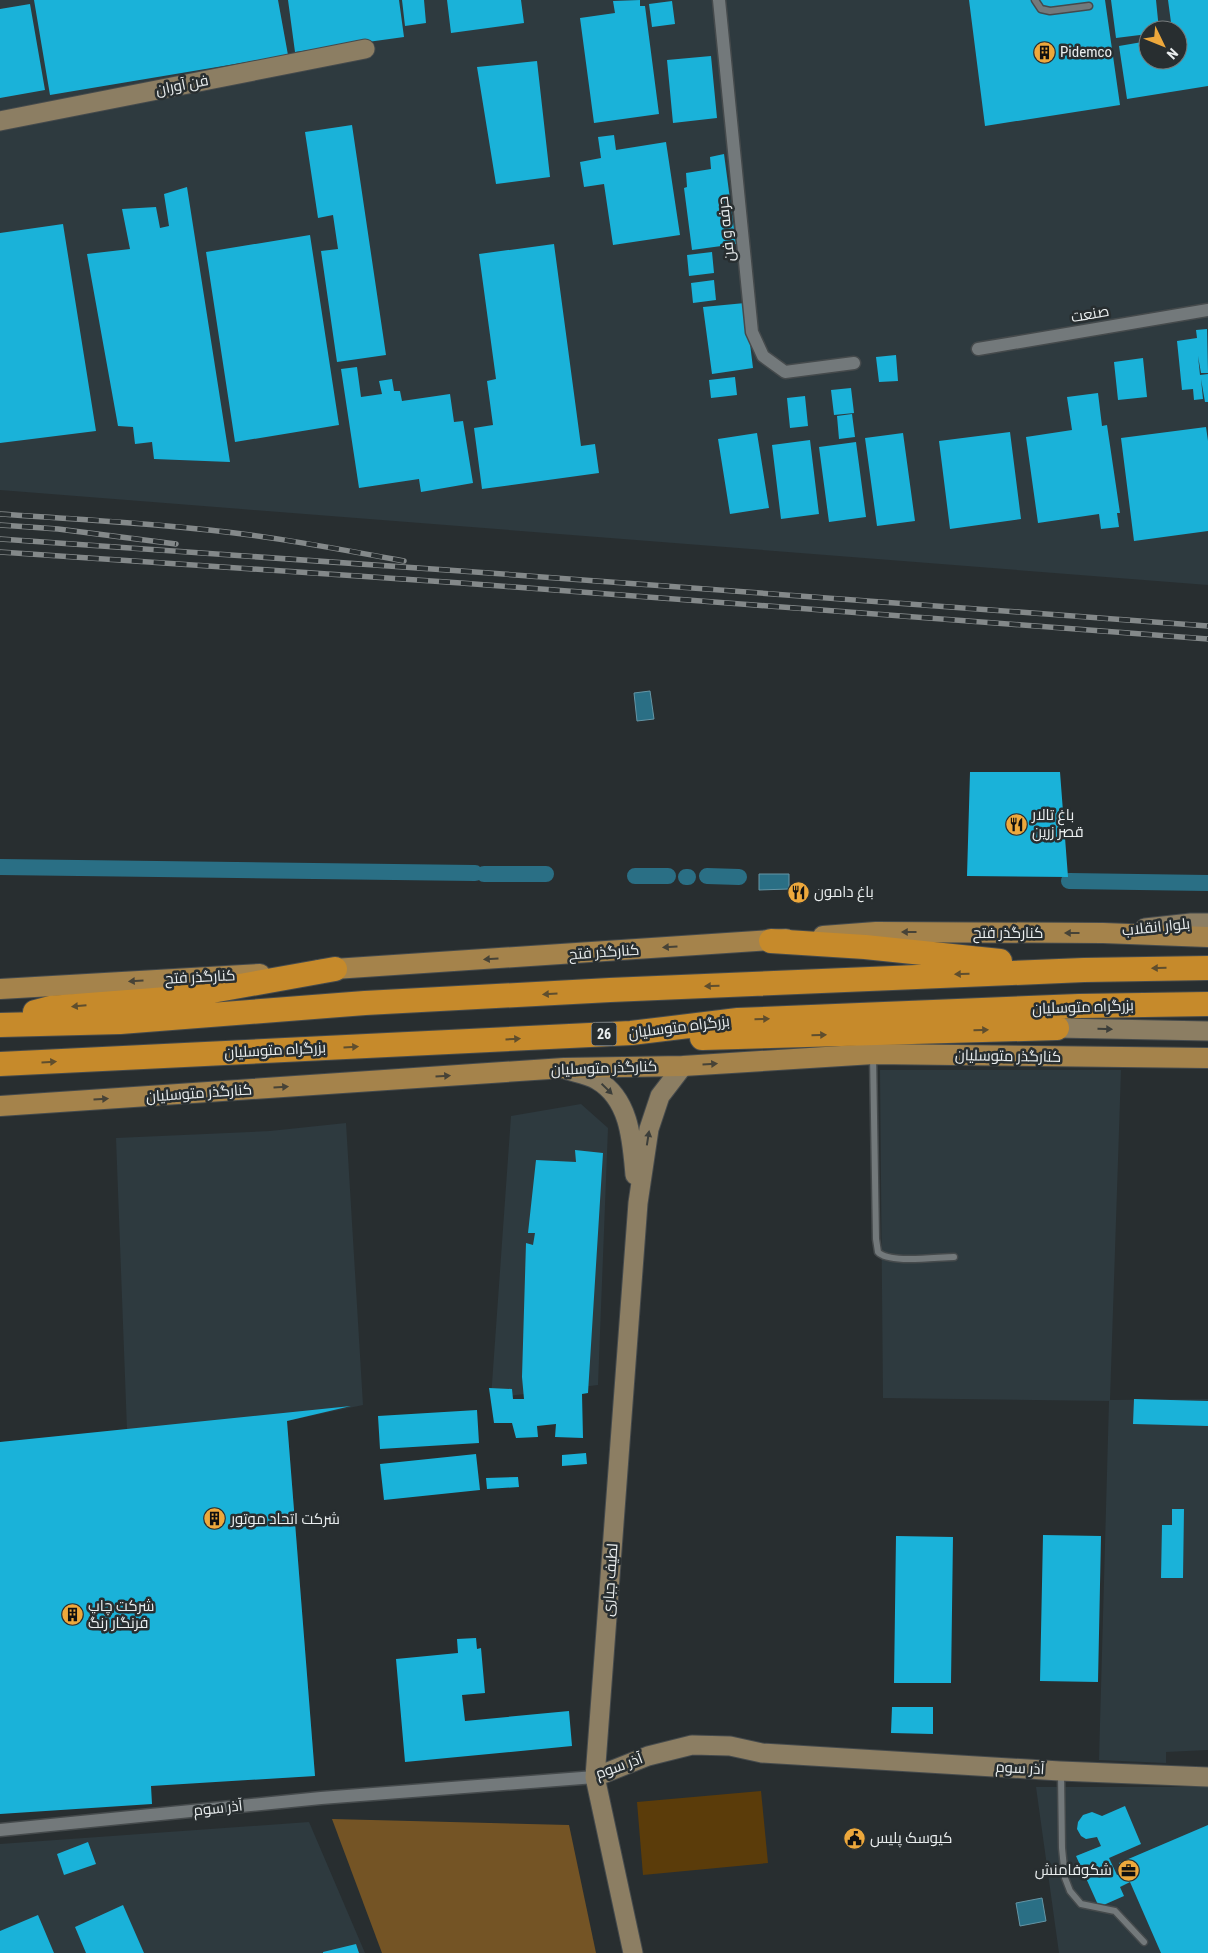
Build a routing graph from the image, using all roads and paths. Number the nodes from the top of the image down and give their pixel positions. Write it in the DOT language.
graph roads {
  1 [pos="719,0"];
  2 [pos="1035,0"];
  3 [pos="1089,6"];
  4 [pos="365,50"];
  5 [pos="0,121"];
  6 [pos="1208,310"];
  7 [pos="978,349"];
  8 [pos="854,363"];
  9 [pos="1208,923"];
  10 [pos="1104,933"];
  11 [pos="1208,937"];
  12 [pos="771,940"];
  13 [pos="1208,968"];
  14 [pos="335,969"];
  15 [pos="1084,970"];
  16 [pos="0,989"];
  17 [pos="1208,1004"];
  18 [pos="0,1023"];
  19 [pos="1057,1028"];
  20 [pos="1208,1031"];
  21 [pos="631,1033"];
  22 [pos="873,1054"];
  23 [pos="1208,1058"];
  24 [pos="0,1064"];
  25 [pos="683,1066"];
  26 [pos="564,1068"];
  27 [pos="0,1106"];
  28 [pos="638,1203"];
  29 [pos="954,1257"];
  30 [pos="1060,1771"];
  31 [pos="595,1777"];
  32 [pos="1208,1777"];
  33 [pos="0,1830"];
  34 [pos="1144,1942"];
  35 [pos="633,1953"];
  1 -- 8 [label="street, حرفه و فن"];
  2 -- 3 [label="lane"];
  4 -- 5 [label="main road, فن آوران"];
  6 -- 7 [label="street, صنعت"];
  9 -- 10 [label="main road, بلوار انقلاب"];
  10 -- 11 [label="main road, کنارگذر فتح"];
  10 -- 12 [label="main road, کنارگذر فتح, one-way"];
  12 -- 14 [label="main road, کنارگذر فتح, one-way"];
  12 -- 15 [label="highway"];
  13 -- 15 [label="highway, one-way"];
  14 -- 16 [label="main road, کنارگذر فتح, one-way"];
  14 -- 18 [label="highway, one-way"];
  15 -- 18 [label="highway, one-way"];
  21 -- 17 [label="highway, بزرگراه متوسلیان / 26, one-way"];
  19 -- 20 [label="main road, one-way"];
  21 -- 19 [label="highway, one-way"];
  24 -- 21 [label="highway, بزرگراه متوسلیان / 26, one-way"];
  22 -- 23 [label="main road, کنارگذر متوسلیان"];
  25 -- 22 [label="main road, کنارگذر متوسلیان, one-way"];
  22 -- 29 [label="lane"];
  25 -- 26 [label="main road, کنارگذر متوسلیان"];
  28 -- 25 [label="main road, one-way"];
  27 -- 26 [label="main road, کنارگذر متوسلیان, one-way"];
  26 -- 28 [label="main road, one-way"];
  28 -- 31 [label="main road, لطیف جباری"];
  30 -- 31 [label="main road, آذر سوم"];
  30 -- 32 [label="main road, آذر سوم"];
  30 -- 34 [label="lane"];
  31 -- 33 [label="street, آذر سوم"];
  31 -- 35 [label="main road, لطیف جباری"];
}
